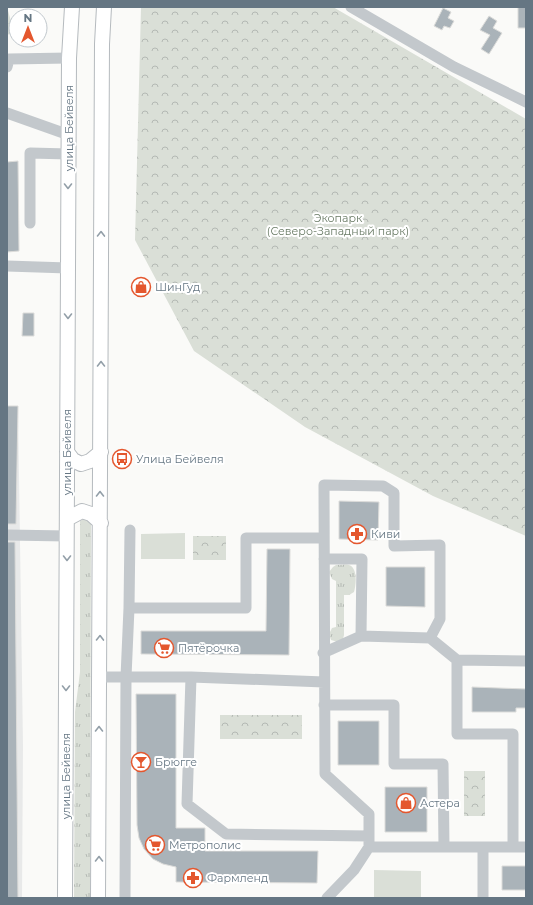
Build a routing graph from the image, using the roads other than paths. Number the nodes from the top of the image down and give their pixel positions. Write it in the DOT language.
graph roads {
  1 [pos="72,7"];
  2 [pos="104,7"];
  3 [pos="351,7"];
  4 [pos="69,58"];
  5 [pos="7,67"];
  6 [pos="526,102"];
  7 [pos="7,113"];
  8 [pos="69,135"];
  9 [pos="69,154"];
  10 [pos="30,223"];
  11 [pos="7,266"];
  12 [pos="68,268"];
  13 [pos="67,452"];
  14 [pos="100,452"];
  15 [pos="67,519"];
  16 [pos="100,523"];
  17 [pos="130,530"];
  18 [pos="7,535"];
  19 [pos="67,536"];
  20 [pos="324,538"];
  21 [pos="324,559"];
  22 [pos="129,608"];
  23 [pos="361,636"];
  24 [pos="430,638"];
  25 [pos="323,653"];
  26 [pos="457,660"];
  27 [pos="526,661"];
  28 [pos="100,677"];
  29 [pos="126,677"];
  30 [pos="191,677"];
  31 [pos="324,682"];
  32 [pos="324,705"];
  33 [pos="369,836"];
  34 [pos="369,847"];
  35 [pos="444,847"];
  36 [pos="483,847"];
  37 [pos="513,847"];
  38 [pos="526,847"];
  39 [pos="65,898"];
  40 [pos="98,898"];
  41 [pos="125,898"];
  42 [pos="328,898"];
  43 [pos="483,898"];
  1 -- 4 [label="main road, улица Бейвеля"];
  14 -- 2 [label="main road, one-way"];
  3 -- 6 [label="street"];
  4 -- 5 [label="street"];
  4 -- 8 [label="main road, улица Бейвеля"];
  7 -- 8 [label="street"];
  8 -- 9 [label="main road, улица Бейвеля"];
  9 -- 10 [label="street"];
  9 -- 12 [label="main road, улица Бейвеля, one-way"];
  11 -- 12 [label="street"];
  12 -- 13 [label="main road, улица Бейвеля, one-way"];
  13 -- 14 [label="main road"];
  13 -- 15 [label="main road, улица Бейвеля"];
  16 -- 14 [label="main road, one-way"];
  15 -- 16 [label="main road"];
  15 -- 19 [label="main road, улица Бейвеля"];
  28 -- 16 [label="main road, one-way"];
  17 -- 22 [label="street"];
  18 -- 19 [label="street"];
  19 -- 39 [label="main road, улица Бейвеля, one-way"];
  20 -- 21 [label="street"];
  20 -- 22 [label="street"];
  20 -- 24 [label="street"];
  21 -- 23 [label="street"];
  21 -- 25 [label="street"];
  22 -- 29 [label="street"];
  23 -- 24 [label="street"];
  23 -- 25 [label="street"];
  24 -- 26 [label="street"];
  25 -- 31 [label="street"];
  26 -- 27 [label="street"];
  26 -- 37 [label="street"];
  28 -- 29 [label="street"];
  40 -- 28 [label="main road, one-way"];
  29 -- 30 [label="street"];
  29 -- 41 [label="street"];
  30 -- 31 [label="street"];
  30 -- 33 [label="street"];
  31 -- 32 [label="street"];
  32 -- 33 [label="street"];
  32 -- 35 [label="street"];
  33 -- 34 [label="street"];
  34 -- 35 [label="street"];
  34 -- 42 [label="street"];
  35 -- 36 [label="street"];
  36 -- 37 [label="street"];
  36 -- 43 [label="street"];
  37 -- 38 [label="street"];
}
